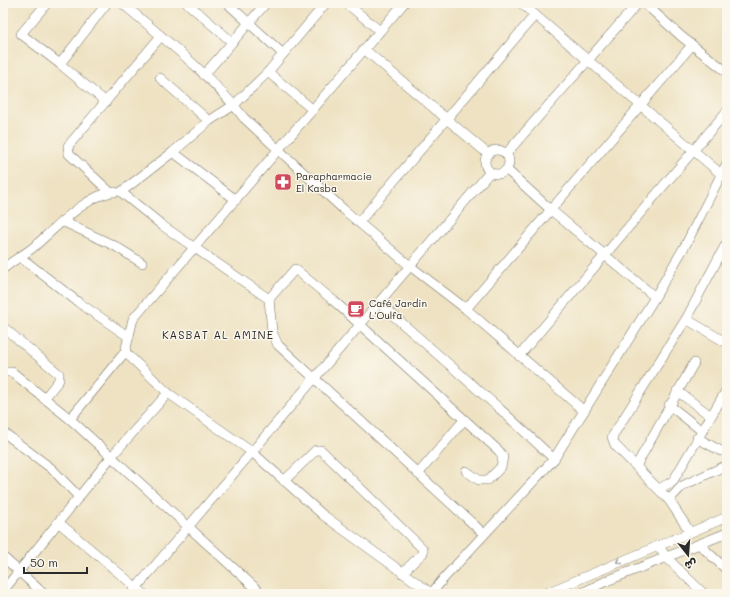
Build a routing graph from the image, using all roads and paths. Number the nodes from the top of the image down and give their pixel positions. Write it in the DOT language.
graph roads {
  1 [pos="47,3"];
  2 [pos="107,3"];
  3 [pos="122,3"];
  4 [pos="227,3"];
  5 [pos="266,3"];
  6 [pos="326,3"];
  7 [pos="346,3"];
  8 [pos="404,3"];
  9 [pos="521,3"];
  10 [pos="638,3"];
  11 [pos="644,3"];
  12 [pos="190,4"];
  13 [pos="535,15"];
  14 [pos="249,22"];
  15 [pos="380,31"];
  16 [pos="161,36"];
  17 [pos="232,42"];
  18 [pos="692,45"];
  19 [pos="364,50"];
  20 [pos="282,53"];
  21 [pos="587,61"];
  22 [pos="60,64"];
  23 [pos="268,72"];
  24 [pos="727,72"];
  25 [pos="204,75"];
  26 [pos="160,78"];
  27 [pos="106,102"];
  28 [pos="234,105"];
  29 [pos="640,106"];
  30 [pos="313,110"];
  31 [pos="727,111"];
  32 [pos="447,119"];
  33 [pos="209,121"];
  34 [pos="279,150"];
  35 [pos="693,151"];
  36 [pos="173,152"];
  37 [pos="488,154"];
  38 [pos="506,154"];
  39 [pos="727,163"];
  40 [pos="507,170"];
  41 [pos="490,172"];
  42 [pos="721,174"];
  43 [pos="110,192"];
  44 [pos="121,192"];
  45 [pos="236,200"];
  46 [pos="551,210"];
  47 [pos="62,221"];
  48 [pos="358,222"];
  49 [pos="727,242"];
  50 [pos="194,249"];
  51 [pos="604,255"];
  52 [pos="20,256"];
  53 [pos="142,263"];
  54 [pos="410,266"];
  55 [pos="3,269"];
  56 [pos="655,297"];
  57 [pos="269,299"];
  58 [pos="379,303"];
  59 [pos="466,309"];
  60 [pos="686,319"];
  61 [pos="360,325"];
  62 [pos="3,327"];
  63 [pos="129,337"];
  64 [pos="727,343"];
  65 [pos="125,352"];
  66 [pos="519,356"];
  67 [pos="694,363"];
  68 [pos="3,372"];
  69 [pos="314,379"];
  70 [pos="727,390"];
  71 [pos="676,391"];
  72 [pos="168,393"];
  73 [pos="44,399"];
  74 [pos="669,405"];
  75 [pos="584,411"];
  76 [pos="711,416"];
  77 [pos="70,419"];
  78 [pos="464,420"];
  79 [pos="3,432"];
  80 [pos="699,435"];
  81 [pos="727,451"];
  82 [pos="252,452"];
  83 [pos="111,457"];
  84 [pos="554,459"];
  85 [pos="727,465"];
  86 [pos="636,466"];
  87 [pos="466,471"];
  88 [pos="418,474"];
  89 [pos="284,481"];
  90 [pos="659,489"];
  91 [pos="79,497"];
  92 [pos="668,500"];
  93 [pos="727,517"];
  94 [pos="58,522"];
  95 [pos="188,527"];
  96 [pos="690,532"];
  97 [pos="484,534"];
  98 [pos="727,534"];
  99 [pos="658,545"];
  100 [pos="700,545"];
  101 [pos="3,557"];
  102 [pos="667,558"];
  103 [pos="727,570"];
  104 [pos="19,571"];
  105 [pos="402,573"];
  106 [pos="134,591"];
  107 [pos="3,592"];
  108 [pos="44,594"];
  109 [pos="144,594"];
  110 [pos="262,594"];
  111 [pos="431,594"];
  112 [pos="544,594"];
  113 [pos="580,594"];
  114 [pos="704,594"];
  1 -- 22 [label="street"];
  2 -- 22 [label="street"];
  3 -- 16 [label="street"];
  4 -- 14 [label="street"];
  5 -- 14 [label="street"];
  6 -- 20 [label="street"];
  7 -- 15 [label="street"];
  8 -- 15 [label="street"];
  9 -- 13 [label="street"];
  10 -- 21 [label="street"];
  11 -- 18 [label="street"];
  12 -- 17 [label="street"];
  13 -- 21 [label="street"];
  13 -- 32 [label="street"];
  14 -- 17 [label="street"];
  14 -- 20 [label="street"];
  15 -- 19 [label="street"];
  16 -- 25 [label="street"];
  16 -- 27 [label="street"];
  17 -- 25 [label="street"];
  18 -- 24 [label="street"];
  18 -- 29 [label="street"];
  19 -- 30 [label="street"];
  19 -- 32 [label="street"];
  20 -- 23 [label="street"];
  21 -- 29 [label="street"];
  21 -- 38 [label="street"];
  22 -- 27 [label="street"];
  23 -- 28 [label="street"];
  23 -- 30 [label="street"];
  25 -- 28 [label="street"];
  26 -- 33 [label="street"];
  27 -- 43 [label="street"];
  28 -- 33 [label="street"];
  28 -- 34 [label="street"];
  29 -- 35 [label="street"];
  29 -- 46 [label="street"];
  30 -- 34 [label="street"];
  31 -- 35 [label="street"];
  32 -- 37 [label="street"];
  32 -- 48 [label="street"];
  33 -- 36 [label="street"];
  34 -- 45 [label="street"];
  34 -- 48 [label="street"];
  35 -- 42 [label="street"];
  35 -- 51 [label="street"];
  36 -- 44 [label="street"];
  36 -- 45 [label="street"];
  37 -- 38 [label="street"];
  37 -- 41 [label="street"];
  38 -- 40 [label="street"];
  39 -- 42 [label="street"];
  40 -- 41 [label="street"];
  40 -- 46 [label="street"];
  41 -- 54 [label="street"];
  42 -- 56 [label="street"];
  43 -- 44 [label="street"];
  43 -- 47 [label="street"];
  44 -- 50 [label="street"];
  45 -- 50 [label="street"];
  46 -- 51 [label="street"];
  46 -- 59 [label="street"];
  47 -- 52 [label="street"];
  47 -- 53 [label="street"];
  48 -- 54 [label="street"];
  49 -- 60 [label="street"];
  50 -- 57 [label="street"];
  50 -- 63 [label="street"];
  51 -- 56 [label="street"];
  51 -- 66 [label="street"];
  52 -- 55 [label="street"];
  52 -- 63 [label="street"];
  54 -- 58 [label="street"];
  54 -- 59 [label="street"];
  56 -- 75 [label="street"];
  57 -- 61 [label="street"];
  57 -- 69 [label="street"];
  58 -- 61 [label="street"];
  58 -- 84 [label="street"];
  59 -- 66 [label="street"];
  60 -- 64 [label="street"];
  60 -- 86 [label="street"];
  61 -- 69 [label="street"];
  61 -- 78 [label="street"];
  62 -- 73 [label="street"];
  63 -- 65 [label="street"];
  65 -- 72 [label="street"];
  65 -- 77 [label="street"];
  66 -- 75 [label="street"];
  67 -- 71 [label="street"];
  68 -- 73 [label="street"];
  69 -- 82 [label="street"];
  69 -- 88 [label="street"];
  70 -- 76 [label="street"];
  71 -- 74 [label="street"];
  71 -- 76 [label="street"];
  72 -- 82 [label="street"];
  72 -- 83 [label="street"];
  73 -- 77 [label="street"];
  74 -- 80 [label="street"];
  74 -- 86 [label="street"];
  75 -- 84 [label="street"];
  76 -- 80 [label="street"];
  77 -- 83 [label="street"];
  78 -- 87 [label="street"];
  78 -- 88 [label="street"];
  79 -- 91 [label="street"];
  80 -- 81 [label="street"];
  80 -- 90 [label="street"];
  82 -- 89 [label="street"];
  82 -- 95 [label="street"];
  83 -- 91 [label="street"];
  83 -- 95 [label="street"];
  84 -- 97 [label="street"];
  85 -- 92 [label="street"];
  86 -- 90 [label="street"];
  88 -- 97 [label="street"];
  89 -- 105 [label="street"];
  89 -- 105 [label="street"];
  90 -- 92 [label="street"];
  91 -- 94 [label="street"];
  92 -- 96 [label="street"];
  93 -- 96 [label="street"];
  94 -- 104 [label="street"];
  94 -- 106 [label="street"];
  95 -- 106 [label="street"];
  95 -- 110 [label="street"];
  96 -- 99 [label="street"];
  97 -- 111 [label="street"];
  98 -- 100 [label="street"];
  99 -- 102 [label="street"];
  99 -- 112 [label="street, one-way"];
  100 -- 102 [label="street"];
  100 -- 103 [label="street"];
  101 -- 104 [label="street"];
  102 -- 113 [label="street"];
  102 -- 114 [label="street"];
  104 -- 107 [label="street"];
  104 -- 108 [label="street"];
  105 -- 111 [label="street"];
  106 -- 109 [label="street"];
}
